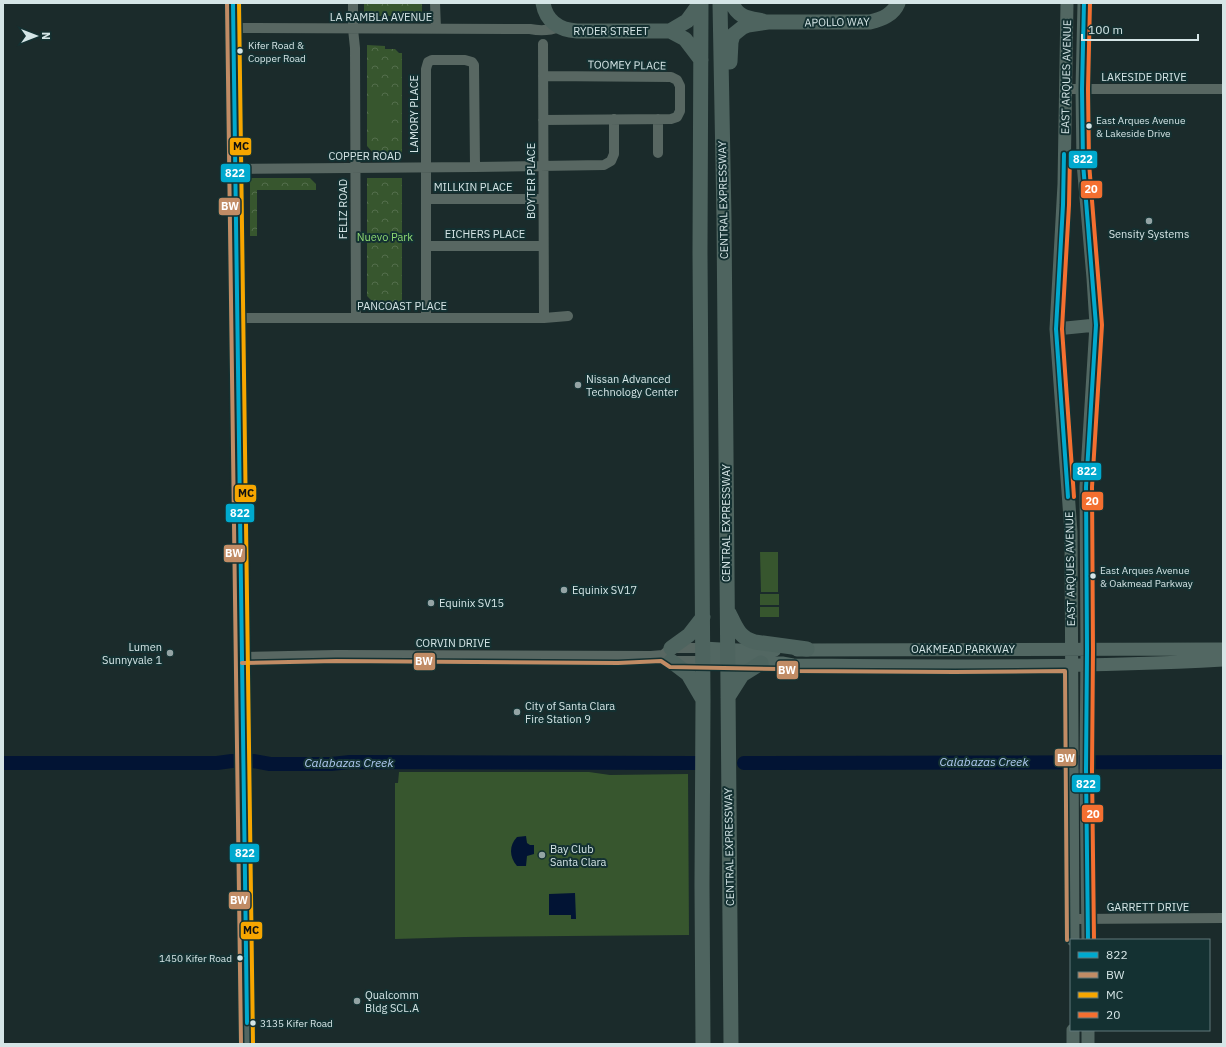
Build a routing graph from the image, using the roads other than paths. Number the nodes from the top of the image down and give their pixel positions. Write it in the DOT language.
graph roads {
  1 [pos="233,3"];
  2 [pos="353,3"];
  3 [pos="435,3"];
  4 [pos="543,3"];
  5 [pos="700,3"];
  6 [pos="720,3"];
  7 [pos="732,3"];
  8 [pos="898,3"];
  9 [pos="1067,3"];
  10 [pos="1084,3"];
  11 [pos="768,22"];
  12 [pos="554,23"];
  13 [pos="233,28"];
  14 [pos="436,28"];
  15 [pos="353,29"];
  16 [pos="670,31"];
  17 [pos="543,44"];
  18 [pos="701,60"];
  19 [pos="543,76"];
  20 [pos="1065,89"];
  21 [pos="1082,89"];
  22 [pos="1223,89"];
  23 [pos="614,119"];
  24 [pos="658,119"];
  25 [pos="543,120"];
  26 [pos="658,153"];
  27 [pos="426,167"];
  28 [pos="475,167"];
  29 [pos="543,167"];
  30 [pos="355,168"];
  31 [pos="235,169"];
  32 [pos="426,198"];
  33 [pos="543,199"];
  34 [pos="724,219"];
  35 [pos="426,246"];
  36 [pos="543,246"];
  37 [pos="568,316"];
  38 [pos="237,318"];
  39 [pos="356,318"];
  40 [pos="426,318"];
  41 [pos="544,318"];
  42 [pos="1096,325"];
  43 [pos="1056,329"];
  44 [pos="727,609"];
  45 [pos="703,616"];
  46 [pos="1223,649"];
  47 [pos="807,650"];
  48 [pos="1071,650"];
  49 [pos="1087,650"];
  50 [pos="669,655"];
  51 [pos="703,655"];
  52 [pos="727,656"];
  53 [pos="242,658"];
  54 [pos="1223,660"];
  55 [pos="761,662"];
  56 [pos="1087,664"];
  57 [pos="1071,665"];
  58 [pos="728,697"];
  59 [pos="704,700"];
  60 [pos="1223,918"];
  61 [pos="1073,919"];
  62 [pos="1088,919"];
  63 [pos="1073,939"];
  64 [pos="1088,939"];
  65 [pos="1073,1031"];
  66 [pos="1088,1031"];
  67 [pos="247,1044"];
  68 [pos="703,1044"];
  69 [pos="731,1044"];
  70 [pos="1073,1044"];
  71 [pos="1088,1044"];
  1 -- 13 [label="main road"];
  2 -- 15 [label="street, FELIZ ROAD"];
  3 -- 14 [label="street"];
  4 -- 12 [label="highway"];
  5 -- 16 [label="highway"];
  5 -- 18 [label="highway, CENTRAL EXPRESSWAY"];
  6 -- 34 [label="highway, CENTRAL EXPRESSWAY"];
  7 -- 11 [label="highway"];
  8 -- 11 [label="highway, APOLLO WAY"];
  9 -- 20 [label="main road, EAST ARQUES AVENUE"];
  10 -- 21 [label="main road, EAST ARQUES AVENUE"];
  11 -- 34 [label="highway"];
  12 -- 14 [label="street, LA RAMBLA AVENUE"];
  12 -- 16 [label="highway, RYDER STREET"];
  13 -- 15 [label="street, LA RAMBLA AVENUE"];
  13 -- 31 [label="main road"];
  14 -- 15 [label="street, LA RAMBLA AVENUE"];
  15 -- 30 [label="street, FELIZ ROAD"];
  16 -- 18 [label="highway"];
  17 -- 19 [label="street, BOYTER PLACE"];
  18 -- 45 [label="highway, CENTRAL EXPRESSWAY"];
  19 -- 24 [label="street, TOOMEY PLACE"];
  19 -- 25 [label="street, BOYTER PLACE"];
  20 -- 21 [label="street, LAKESIDE DRIVE"];
  20 -- 43 [label="main road, EAST ARQUES AVENUE"];
  21 -- 22 [label="street, LAKESIDE DRIVE"];
  21 -- 42 [label="main road, EAST ARQUES AVENUE"];
  23 -- 24 [label="street, TOOMEY PLACE"];
  23 -- 25 [label="street, TOOMEY PLACE"];
  23 -- 29 [label="street, COPPER ROAD"];
  24 -- 26 [label="street"];
  25 -- 29 [label="street, BOYTER PLACE"];
  27 -- 28 [label="street, COPPER ROAD"];
  27 -- 28 [label="street, LAMORY PLACE"];
  27 -- 30 [label="street, COPPER ROAD"];
  27 -- 32 [label="street, LAMORY PLACE"];
  28 -- 29 [label="street, COPPER ROAD"];
  29 -- 33 [label="street, BOYTER PLACE"];
  30 -- 31 [label="street, COPPER ROAD"];
  30 -- 39 [label="street, FELIZ ROAD"];
  31 -- 38 [label="main road"];
  32 -- 33 [label="street, MILLKIN PLACE"];
  32 -- 35 [label="street, LAMORY PLACE"];
  33 -- 36 [label="street, BOYTER PLACE"];
  34 -- 44 [label="highway, CENTRAL EXPRESSWAY"];
  35 -- 36 [label="street, EICHERS PLACE"];
  35 -- 40 [label="street, LAMORY PLACE"];
  36 -- 41 [label="street, BOYTER PLACE"];
  37 -- 41 [label="street, PANCOAST PLACE"];
  38 -- 39 [label="street, PANCOAST PLACE"];
  38 -- 53 [label="main road"];
  39 -- 40 [label="street, PANCOAST PLACE"];
  40 -- 41 [label="street, PANCOAST PLACE"];
  42 -- 43 [label="main road"];
  42 -- 49 [label="main road, EAST ARQUES AVENUE"];
  43 -- 48 [label="main road, EAST ARQUES AVENUE"];
  44 -- 47 [label="highway"];
  44 -- 52 [label="highway, CENTRAL EXPRESSWAY"];
  45 -- 50 [label="highway"];
  45 -- 51 [label="highway, CENTRAL EXPRESSWAY"];
  46 -- 49 [label="main road, OAKMEAD PARKWAY"];
  47 -- 48 [label="main road, OAKMEAD PARKWAY"];
  47 -- 52 [label="main road, OAKMEAD PARKWAY"];
  48 -- 49 [label="main road, OAKMEAD PARKWAY"];
  48 -- 57 [label="main road, EAST ARQUES AVENUE"];
  49 -- 56 [label="main road, EAST ARQUES AVENUE"];
  50 -- 51 [label="street, CORVIN DRIVE"];
  50 -- 51 [label="street, CORVIN DRIVE"];
  50 -- 53 [label="street, CORVIN DRIVE"];
  50 -- 59 [label="highway"];
  51 -- 52 [label="main road, OAKMEAD PARKWAY"];
  51 -- 59 [label="highway, CENTRAL EXPRESSWAY"];
  52 -- 55 [label="main road, OAKMEAD PARKWAY"];
  52 -- 58 [label="highway, CENTRAL EXPRESSWAY"];
  53 -- 67 [label="main road"];
  54 -- 56 [label="main road, OAKMEAD PARKWAY"];
  55 -- 57 [label="main road, OAKMEAD PARKWAY"];
  55 -- 58 [label="highway"];
  56 -- 57 [label="main road, OAKMEAD PARKWAY"];
  56 -- 62 [label="main road, EAST ARQUES AVENUE"];
  57 -- 61 [label="main road, EAST ARQUES AVENUE"];
  58 -- 69 [label="highway, CENTRAL EXPRESSWAY"];
  59 -- 68 [label="highway, CENTRAL EXPRESSWAY"];
  60 -- 62 [label="street, GARRETT DRIVE"];
  61 -- 62 [label="street, GARRETT DRIVE"];
  61 -- 63 [label="main road, EAST ARQUES AVENUE"];
  62 -- 64 [label="main road, EAST ARQUES AVENUE"];
  65 -- 70 [label="main road"];
  66 -- 71 [label="main road"];
}
